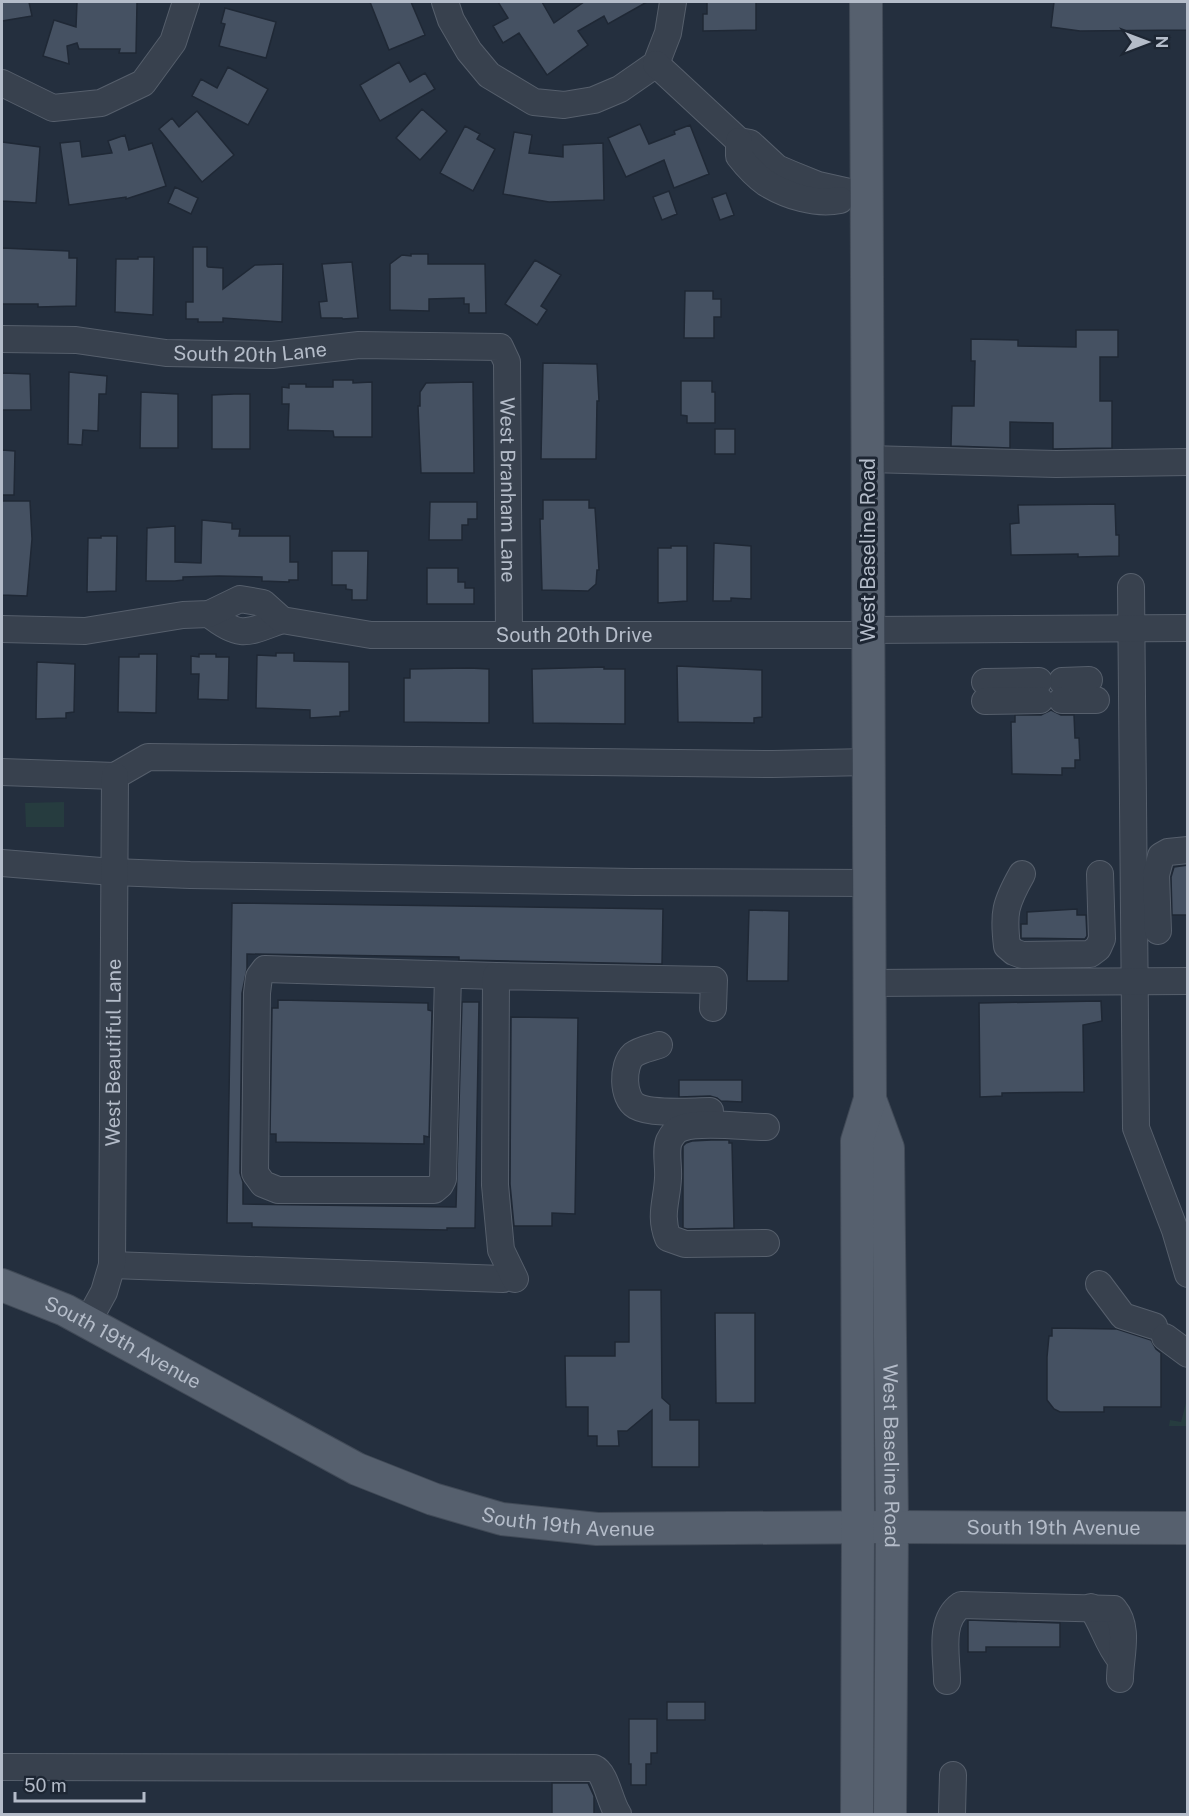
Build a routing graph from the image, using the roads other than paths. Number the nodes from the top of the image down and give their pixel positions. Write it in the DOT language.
graph roads {
  1 [pos="186,2"];
  2 [pos="445,2"];
  3 [pos="672,2"];
  4 [pos="866,2"];
  5 [pos="656,64"];
  6 [pos="2,83"];
  7 [pos="867,196"];
  8 [pos="2,339"];
  9 [pos="500,347"];
  10 [pos="868,459"];
  11 [pos="1188,462"];
  12 [pos="1131,587"];
  13 [pos="1188,628"];
  14 [pos="2,629"];
  15 [pos="1131,629"];
  16 [pos="868,632"];
  17 [pos="508,634"];
  18 [pos="1093,690"];
  19 [pos="985,691"];
  20 [pos="868,762"];
  21 [pos="2,772"];
  22 [pos="115,776"];
  23 [pos="1188,850"];
  24 [pos="2,863"];
  25 [pos="113,872"];
  26 [pos="1022,874"];
  27 [pos="1100,874"];
  28 [pos="869,883"];
  29 [pos="1158,931"];
  30 [pos="448,975"];
  31 [pos="496,976"];
  32 [pos="1133,981"];
  33 [pos="1188,981"];
  34 [pos="870,983"];
  35 [pos="713,1008"];
  36 [pos="651,1048"];
  37 [pos="870,1099"];
  38 [pos="766,1243"];
  39 [pos="112,1265"];
  40 [pos="1188,1274"];
  41 [pos="1099,1284"];
  42 [pos="2,1285"];
  43 [pos="87,1323"];
  44 [pos="1188,1354"];
  45 [pos="858,1527"];
  46 [pos="892,1527"];
  47 [pos="1188,1528"];
  48 [pos="1120,1669"];
  49 [pos="947,1680"];
  50 [pos="2,1767"];
  51 [pos="953,1775"];
  52 [pos="618,1815"];
  53 [pos="857,1815"];
  54 [pos="890,1815"];
  55 [pos="952,1815"];
  1 -- 6 [label="street"];
  2 -- 5 [label="street"];
  3 -- 5 [label="street"];
  4 -- 7 [label="main road, West Baseline Road"];
  5 -- 7 [label="street"];
  7 -- 10 [label="main road, West Baseline Road"];
  8 -- 9 [label="street, South 20th Lane"];
  9 -- 17 [label="street, West Branham Lane"];
  10 -- 11 [label="street"];
  10 -- 16 [label="main road, West Baseline Road"];
  12 -- 15 [label="street"];
  13 -- 15 [label="street, South 20th Drive"];
  14 -- 17 [label="street, South 20th Drive"];
  15 -- 16 [label="street, South 20th Drive"];
  15 -- 32 [label="street"];
  16 -- 17 [label="street, South 20th Drive"];
  16 -- 20 [label="main road, West Baseline Road"];
  18 -- 19 [label="street"];
  20 -- 22 [label="street"];
  20 -- 28 [label="main road, West Baseline Road"];
  21 -- 22 [label="street"];
  22 -- 25 [label="street, West Beautiful Lane"];
  23 -- 29 [label="street"];
  24 -- 25 [label="street"];
  25 -- 28 [label="street"];
  25 -- 39 [label="street, West Beautiful Lane"];
  26 -- 27 [label="street"];
  28 -- 34 [label="main road, West Baseline Road"];
  30 -- 30 [label="street"];
  30 -- 31 [label="street"];
  31 -- 35 [label="street"];
  31 -- 39 [label="street"];
  32 -- 33 [label="street"];
  32 -- 34 [label="street"];
  32 -- 40 [label="street"];
  34 -- 37 [label="main road, West Baseline Road"];
  36 -- 38 [label="street"];
  37 -- 45 [label="main road, West Baseline Road"];
  37 -- 46 [label="main road, West Baseline Road"];
  39 -- 43 [label="street, West Beautiful Lane"];
  41 -- 44 [label="street"];
  42 -- 43 [label="main road, South 19th Avenue"];
  43 -- 45 [label="main road, South 19th Avenue"];
  45 -- 46 [label="main road, South 19th Avenue"];
  45 -- 53 [label="main road, West Baseline Road"];
  46 -- 47 [label="main road, South 19th Avenue"];
  46 -- 54 [label="main road, West Baseline Road"];
  48 -- 49 [label="street"];
  50 -- 52 [label="street"];
  51 -- 55 [label="street"];
}
